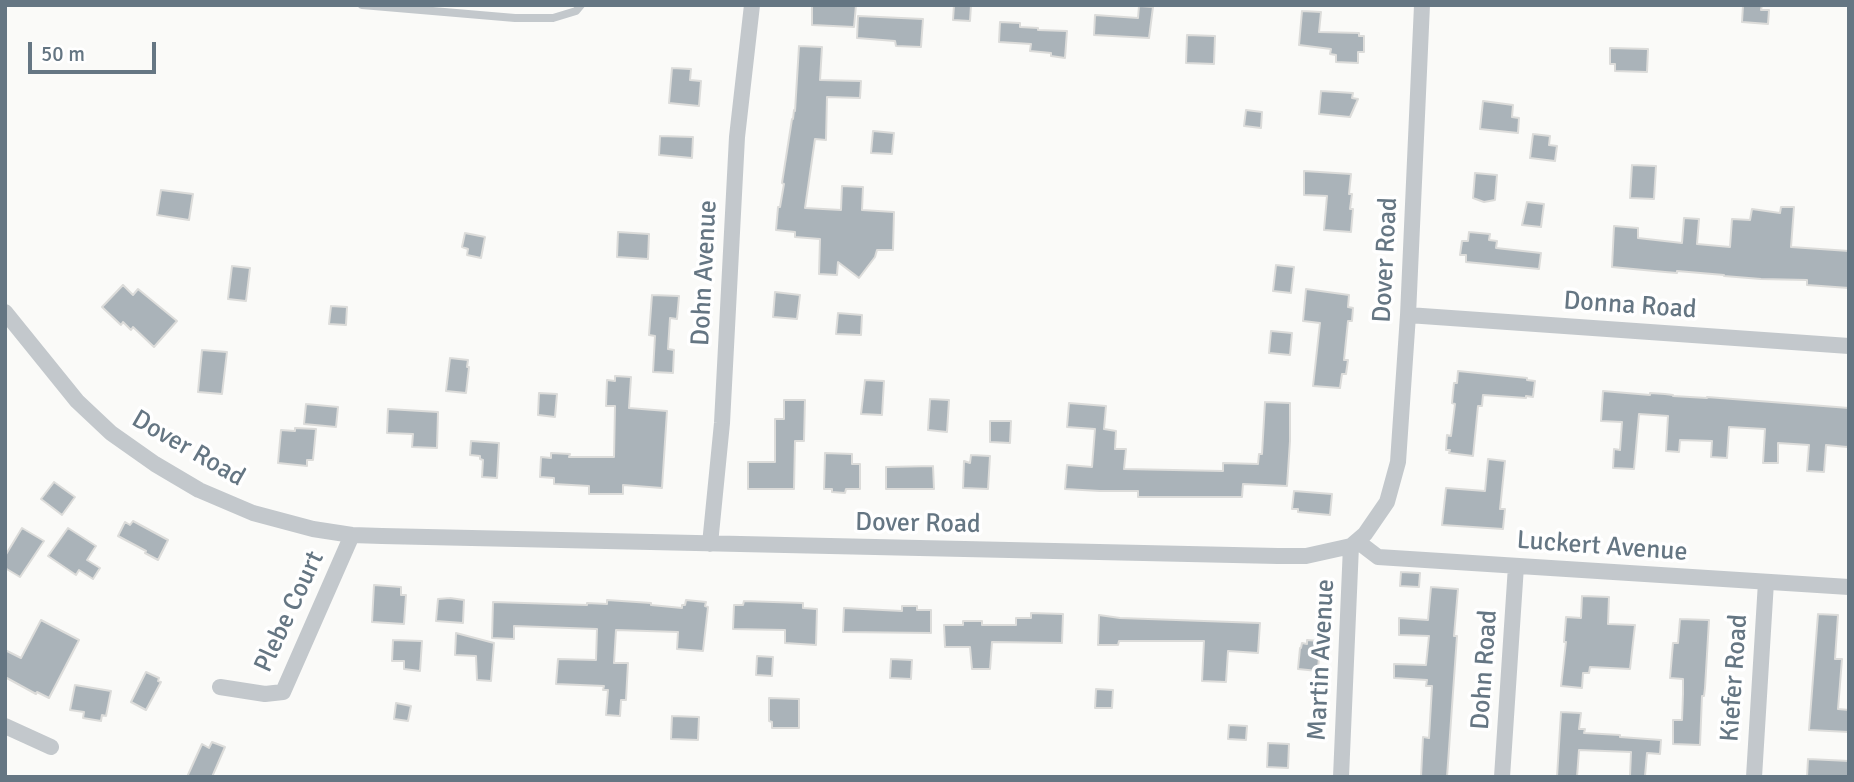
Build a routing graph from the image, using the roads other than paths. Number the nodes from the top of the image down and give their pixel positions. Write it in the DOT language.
graph roads {
  1 [pos="362,5"];
  2 [pos="581,5"];
  3 [pos="752,5"];
  4 [pos="1422,5"];
  5 [pos="5,312"];
  6 [pos="1408,315"];
  7 [pos="1849,346"];
  8 [pos="352,535"];
  9 [pos="710,544"];
  10 [pos="1354,544"];
  11 [pos="1516,566"];
  12 [pos="1766,582"];
  13 [pos="1849,587"];
  14 [pos="220,687"];
  15 [pos="5,726"];
  16 [pos="51,747"];
  17 [pos="1341,777"];
  18 [pos="1502,777"];
  19 [pos="1754,777"];
  1 -- 2 [label="lane"];
  3 -- 9 [label="street, Dohn Avenue"];
  4 -- 6 [label="street, Dover Road"];
  5 -- 8 [label="street, Dover Road"];
  6 -- 7 [label="street, Donna Road"];
  6 -- 10 [label="street, Dover Road"];
  8 -- 9 [label="street, Dover Road"];
  8 -- 14 [label="street, Plebe Court"];
  9 -- 10 [label="street, Dover Road"];
  10 -- 11 [label="street, Luckert Avenue"];
  10 -- 17 [label="street, Martin Avenue"];
  11 -- 12 [label="street, Luckert Avenue"];
  11 -- 18 [label="street, Dohn Road"];
  12 -- 13 [label="street, Luckert Avenue"];
  12 -- 19 [label="street, Kiefer Road"];
  15 -- 16 [label="street"];
}
